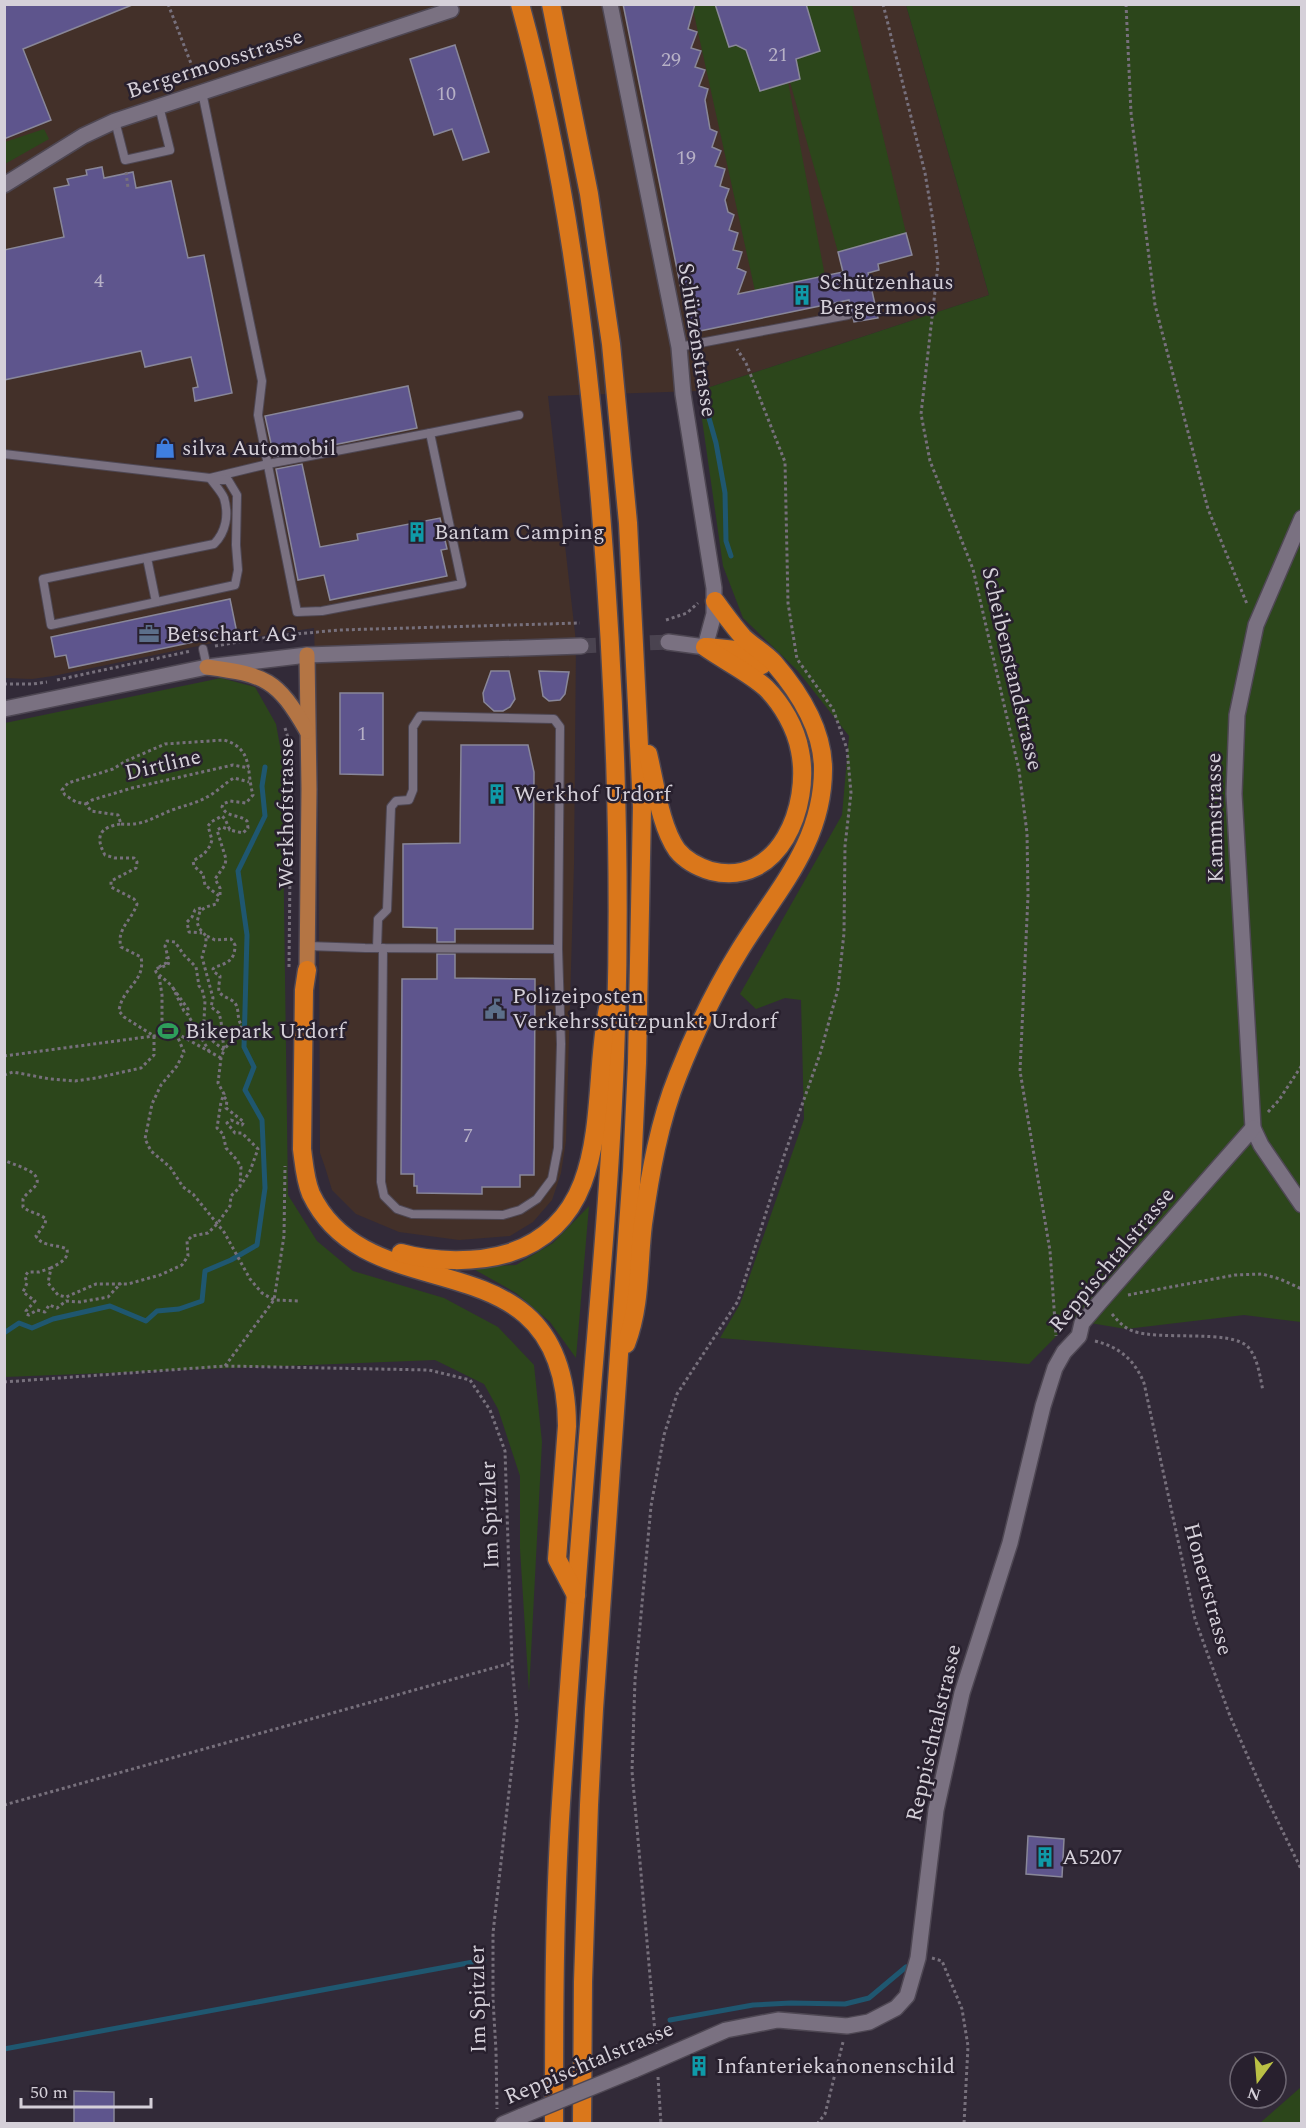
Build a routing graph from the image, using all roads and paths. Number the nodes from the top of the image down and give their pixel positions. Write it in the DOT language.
graph roads {
  1 [pos="168,4"];
  2 [pos="520,4"];
  3 [pos="550,4"];
  4 [pos="610,4"];
  5 [pos="883,4"];
  6 [pos="1126,4"];
  7 [pos="451,10"];
  8 [pos="202,92"];
  9 [pos="159,106"];
  10 [pos="114,122"];
  11 [pos="125,160"];
  12 [pos="4,185"];
  13 [pos="128,188"];
  14 [pos="934,305"];
  15 [pos="848,315"];
  16 [pos="729,338"];
  17 [pos="679,347"];
  18 [pos="519,415"];
  19 [pos="430,433"];
  20 [pos="4,454"];
  21 [pos="268,464"];
  22 [pos="210,478"];
  23 [pos="1302,518"];
  24 [pos="147,558"];
  25 [pos="715,601"];
  26 [pos="156,602"];
  27 [pos="666,620"];
  28 [pos="1256,625"];
  29 [pos="274,636"];
  30 [pos="668,642"];
  31 [pos="276,644"];
  32 [pos="581,646"];
  33 [pos="705,647"];
  34 [pos="202,649"];
  35 [pos="307,655"];
  36 [pos="207,667"];
  37 [pos="788,681"];
  38 [pos="9,705"];
  39 [pos="639,717"];
  40 [pos="282,719"];
  41 [pos="308,734"];
  42 [pos="249,768"];
  43 [pos="249,782"];
  44 [pos="86,804"];
  45 [pos="121,824"];
  46 [pos="230,830"];
  47 [pos="219,896"];
  48 [pos="206,907"];
  49 [pos="205,935"];
  50 [pos="308,946"];
  51 [pos="380,948"];
  52 [pos="558,949"];
  53 [pos="617,966"];
  54 [pos="308,970"];
  55 [pos="289,971"];
  56 [pos="159,975"];
  57 [pos="176,1033"];
  58 [pos="162,1035"];
  59 [pos="154,1036"];
  60 [pos="224,1050"];
  61 [pos="209,1051"];
  62 [pos="4,1056"];
  63 [pos="221,1058"];
  64 [pos="1302,1065"];
  65 [pos="4,1075"];
  66 [pos="224,1097"];
  67 [pos="1279,1100"];
  68 [pos="1253,1128"];
  69 [pos="285,1155"];
  70 [pos="4,1160"];
  71 [pos="240,1187"];
  72 [pos="1302,1205"];
  73 [pos="218,1224"];
  74 [pos="51,1268"];
  75 [pos="121,1283"];
  76 [pos="1302,1289"];
  77 [pos="274,1300"];
  78 [pos="299,1301"];
  79 [pos="1100,1302"];
  80 [pos="1079,1336"];
  81 [pos="1064,1352"];
  82 [pos="225,1366"];
  83 [pos="619,1366"];
  84 [pos="4,1382"];
  85 [pos="1263,1391"];
  86 [pos="576,1595"];
  87 [pos="512,1663"];
  88 [pos="4,1805"];
  89 [pos="1302,1871"];
  90 [pos="918,1958"];
  91 [pos="847,2025"];
  92 [pos="657,2060"];
  93 [pos="500,2118"];
  94 [pos="554,2124"];
  95 [pos="582,2124"];
  96 [pos="660,2124"];
  97 [pos="818,2124"];
  98 [pos="964,2124"];
  1 -- 8 [label="path"];
  2 -- 53 [label="highway"];
  3 -- 39 [label="highway"];
  4 -- 17 [label="street, Schützenstrasse"];
  5 -- 14 [label="path, Scheibenstandstrasse"];
  6 -- 28 [label="path"];
  7 -- 8 [label="street, Bergermoosstrasse"];
  8 -- 9 [label="street, Bergermoosstrasse"];
  8 -- 21 [label="lane"];
  9 -- 10 [label="street, Bergermoosstrasse"];
  9 -- 11 [label="lane"];
  10 -- 11 [label="lane"];
  10 -- 12 [label="street, Bergermoosstrasse"];
  11 -- 13 [label="path"];
  14 -- 15 [label="path"];
  14 -- 81 [label="path, Scheibenstandstrasse"];
  15 -- 16 [label="lane"];
  16 -- 17 [label="lane"];
  16 -- 92 [label="path"];
  17 -- 25 [label="street, Schützenstrasse"];
  18 -- 19 [label="lane"];
  19 -- 21 [label="lane"];
  19 -- 21 [label="lane"];
  20 -- 22 [label="lane"];
  21 -- 22 [label="lane"];
  22 -- 24 [label="lane"];
  22 -- 26 [label="lane"];
  23 -- 28 [label="street, Kammstrasse"];
  24 -- 26 [label="lane"];
  24 -- 26 [label="lane"];
  25 -- 27 [label="path"];
  25 -- 33 [label="street, Schützenstrasse"];
  25 -- 37 [label="highway"];
  28 -- 68 [label="street, Kammstrasse"];
  29 -- 31 [label="path"];
  30 -- 33 [label="street"];
  32 -- 35 [label="street"];
  33 -- 37 [label="highway"];
  33 -- 39 [label="highway"];
  34 -- 36 [label="lane"];
  35 -- 36 [label="street"];
  35 -- 41 [label="main road, Werkhofstrasse"];
  36 -- 38 [label="street"];
  36 -- 41 [label="main road"];
  37 -- 83 [label="highway"];
  39 -- 83 [label="highway"];
  40 -- 55 [label="path"];
  41 -- 50 [label="main road, Werkhofstrasse"];
  42 -- 43 [label="path"];
  42 -- 44 [label="path, Dirtline"];
  42 -- 44 [label="path"];
  43 -- 45 [label="path"];
  43 -- 46 [label="path"];
  44 -- 45 [label="path"];
  45 -- 59 [label="path"];
  46 -- 47 [label="path"];
  46 -- 47 [label="path"];
  47 -- 48 [label="path"];
  48 -- 49 [label="path"];
  48 -- 49 [label="path"];
  49 -- 60 [label="path"];
  49 -- 60 [label="path"];
  50 -- 51 [label="lane"];
  50 -- 54 [label="main road, Werkhofstrasse"];
  51 -- 52 [label="lane"];
  51 -- 52 [label="lane"];
  51 -- 52 [label="lane"];
  53 -- 54 [label="highway"];
  53 -- 86 [label="highway"];
  54 -- 86 [label="highway"];
  56 -- 58 [label="path"];
  56 -- 60 [label="path"];
  56 -- 61 [label="path"];
  57 -- 58 [label="path"];
  57 -- 61 [label="path"];
  57 -- 73 [label="path"];
  58 -- 59 [label="path"];
  59 -- 62 [label="path"];
  59 -- 65 [label="path"];
  60 -- 63 [label="path"];
  61 -- 63 [label="path"];
  63 -- 66 [label="path"];
  64 -- 67 [label="path"];
  66 -- 71 [label="path"];
  66 -- 71 [label="path"];
  68 -- 72 [label="street"];
  68 -- 79 [label="street, Reppischtalstrasse"];
  69 -- 77 [label="path"];
  70 -- 74 [label="path"];
  71 -- 73 [label="path"];
  73 -- 75 [label="path"];
  73 -- 77 [label="path"];
  74 -- 75 [label="path"];
  74 -- 75 [label="path"];
  76 -- 79 [label="path"];
  77 -- 78 [label="path"];
  77 -- 82 [label="path"];
  79 -- 80 [label="street, Reppischtalstrasse"];
  79 -- 85 [label="path"];
  80 -- 81 [label="street, Reppischtalstrasse"];
  80 -- 89 [label="path, Honertstrasse"];
  81 -- 90 [label="street, Reppischtalstrasse"];
  82 -- 84 [label="path, Im Spitzler"];
  82 -- 87 [label="path, Im Spitzler"];
  83 -- 95 [label="highway"];
  86 -- 94 [label="highway"];
  87 -- 88 [label="path"];
  87 -- 93 [label="path, Im Spitzler"];
  90 -- 91 [label="street, Reppischtalstrasse"];
  90 -- 98 [label="path"];
  91 -- 92 [label="street, Reppischtalstrasse"];
  91 -- 97 [label="path"];
  92 -- 93 [label="street, Reppischtalstrasse, bridge"];
  92 -- 96 [label="path"];
}
